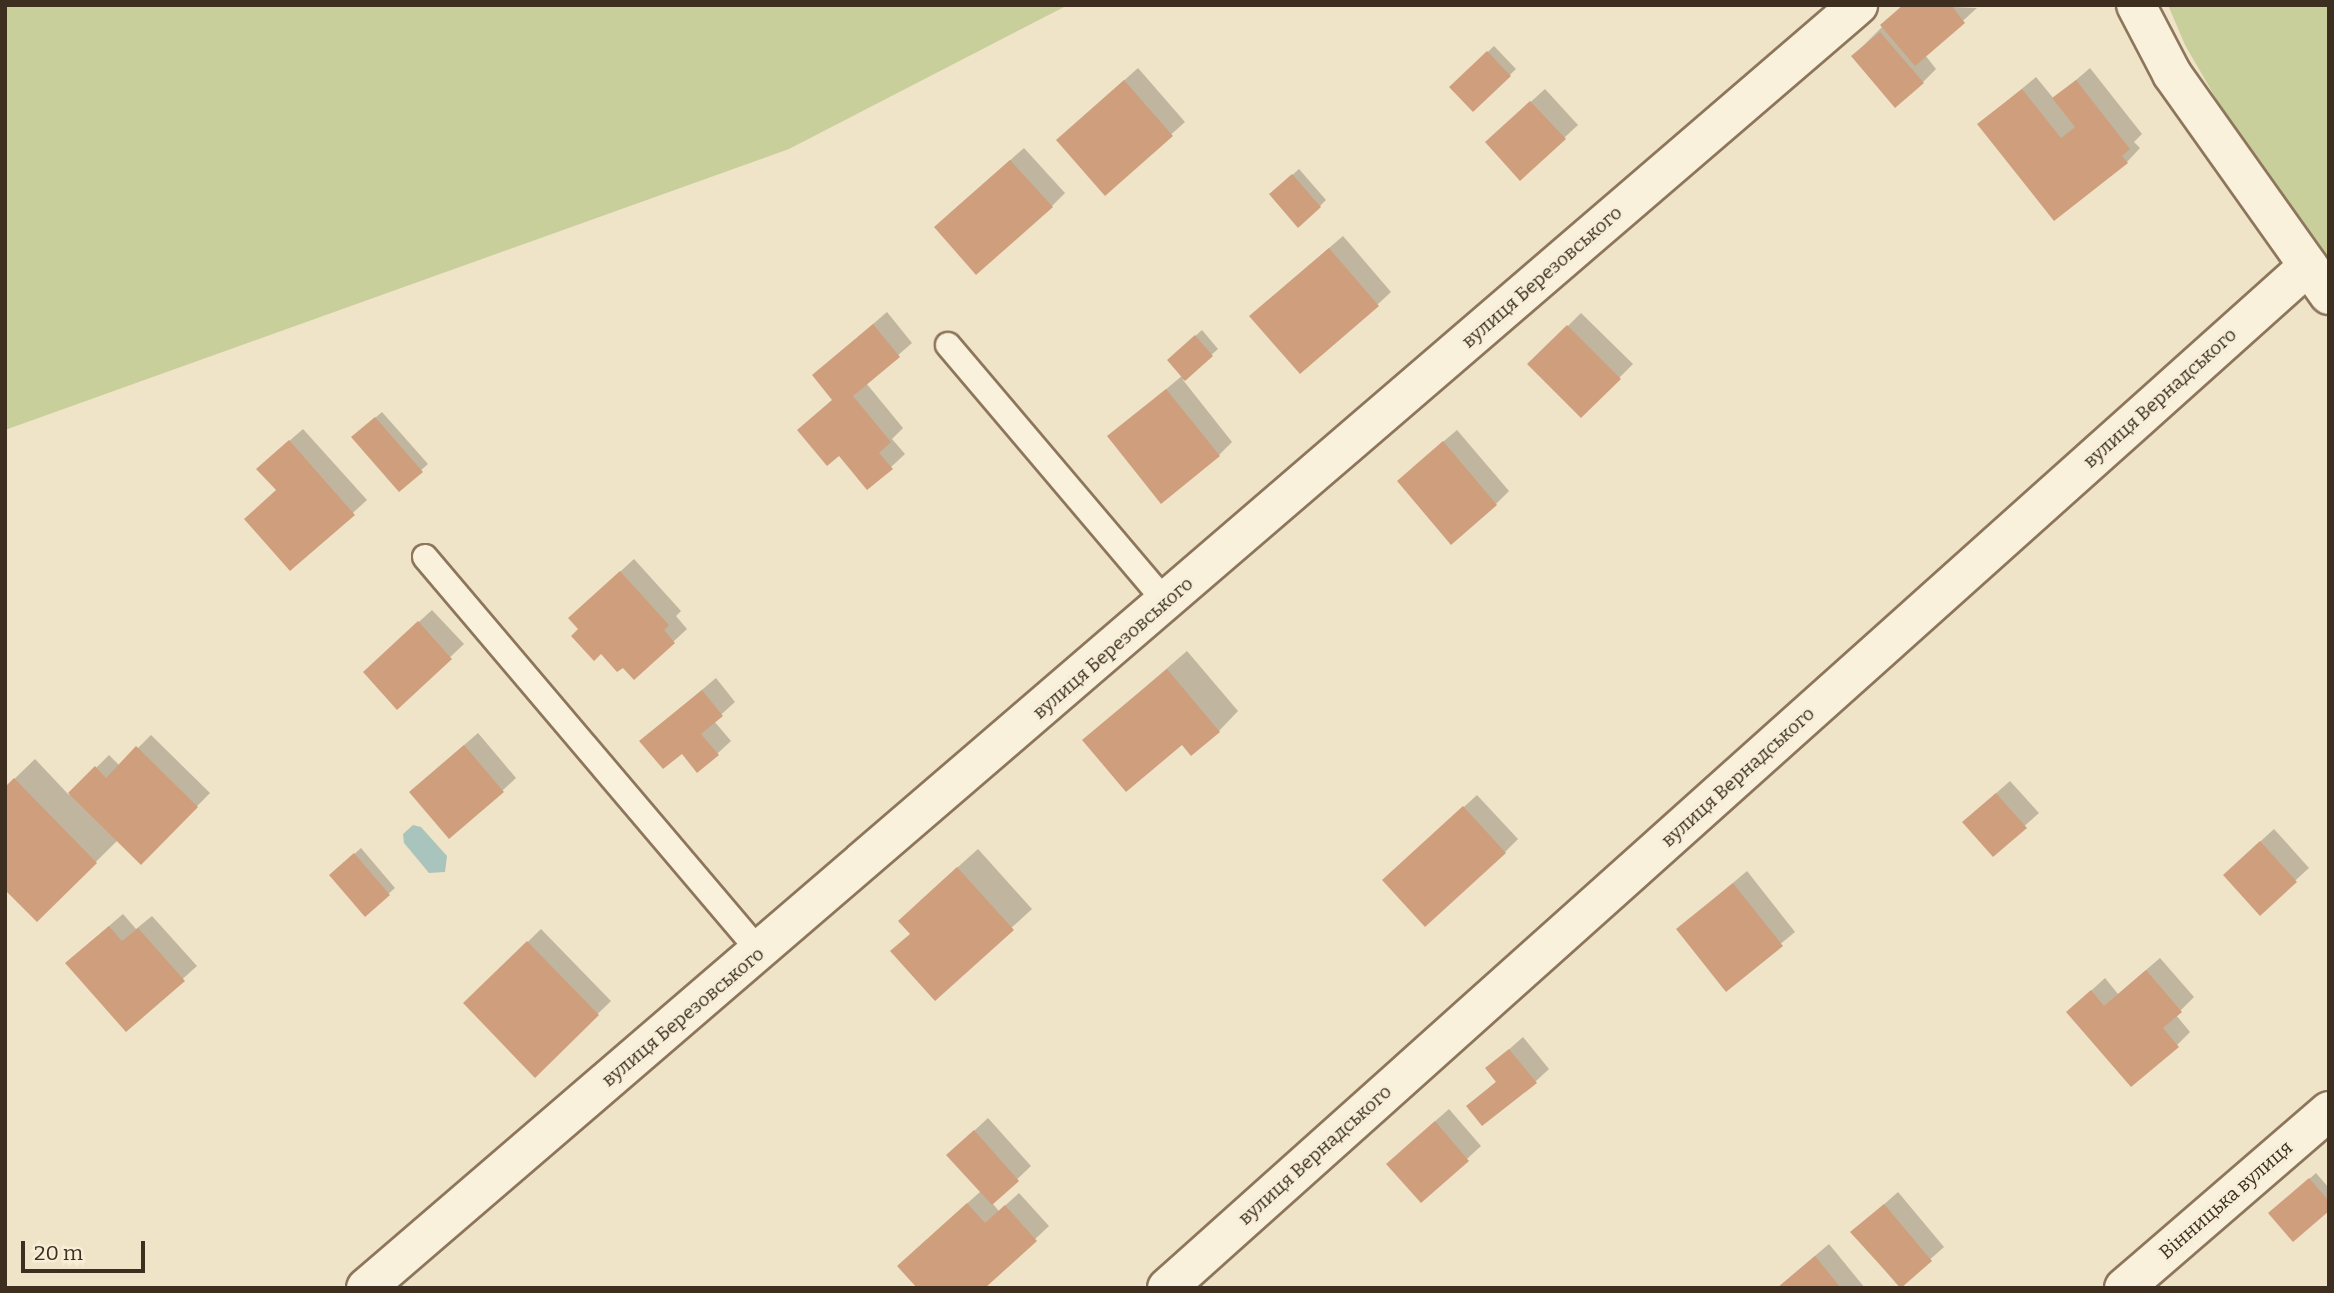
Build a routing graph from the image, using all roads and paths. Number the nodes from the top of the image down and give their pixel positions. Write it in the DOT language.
graph roads {
  1 [pos="1858,5"];
  2 [pos="2136,5"];
  3 [pos="2318,281"];
  4 [pos="948,345"];
  5 [pos="425,557"];
  6 [pos="1166,602"];
  7 [pos="760,952"];
  8 [pos="2329,1111"];
  9 [pos="366,1288"];
  10 [pos="1167,1288"];
  11 [pos="2124,1288"];
  1 -- 6 [label="street, вулиця Березовського"];
  2 -- 3 [label="street"];
  3 -- 10 [label="street, вулиця Вернадського"];
  4 -- 6 [label="lane"];
  5 -- 7 [label="lane"];
  6 -- 7 [label="street, вулиця Березовського"];
  7 -- 9 [label="street, вулиця Березовського"];
  8 -- 11 [label="street, Вінницька вулиця"];
}
